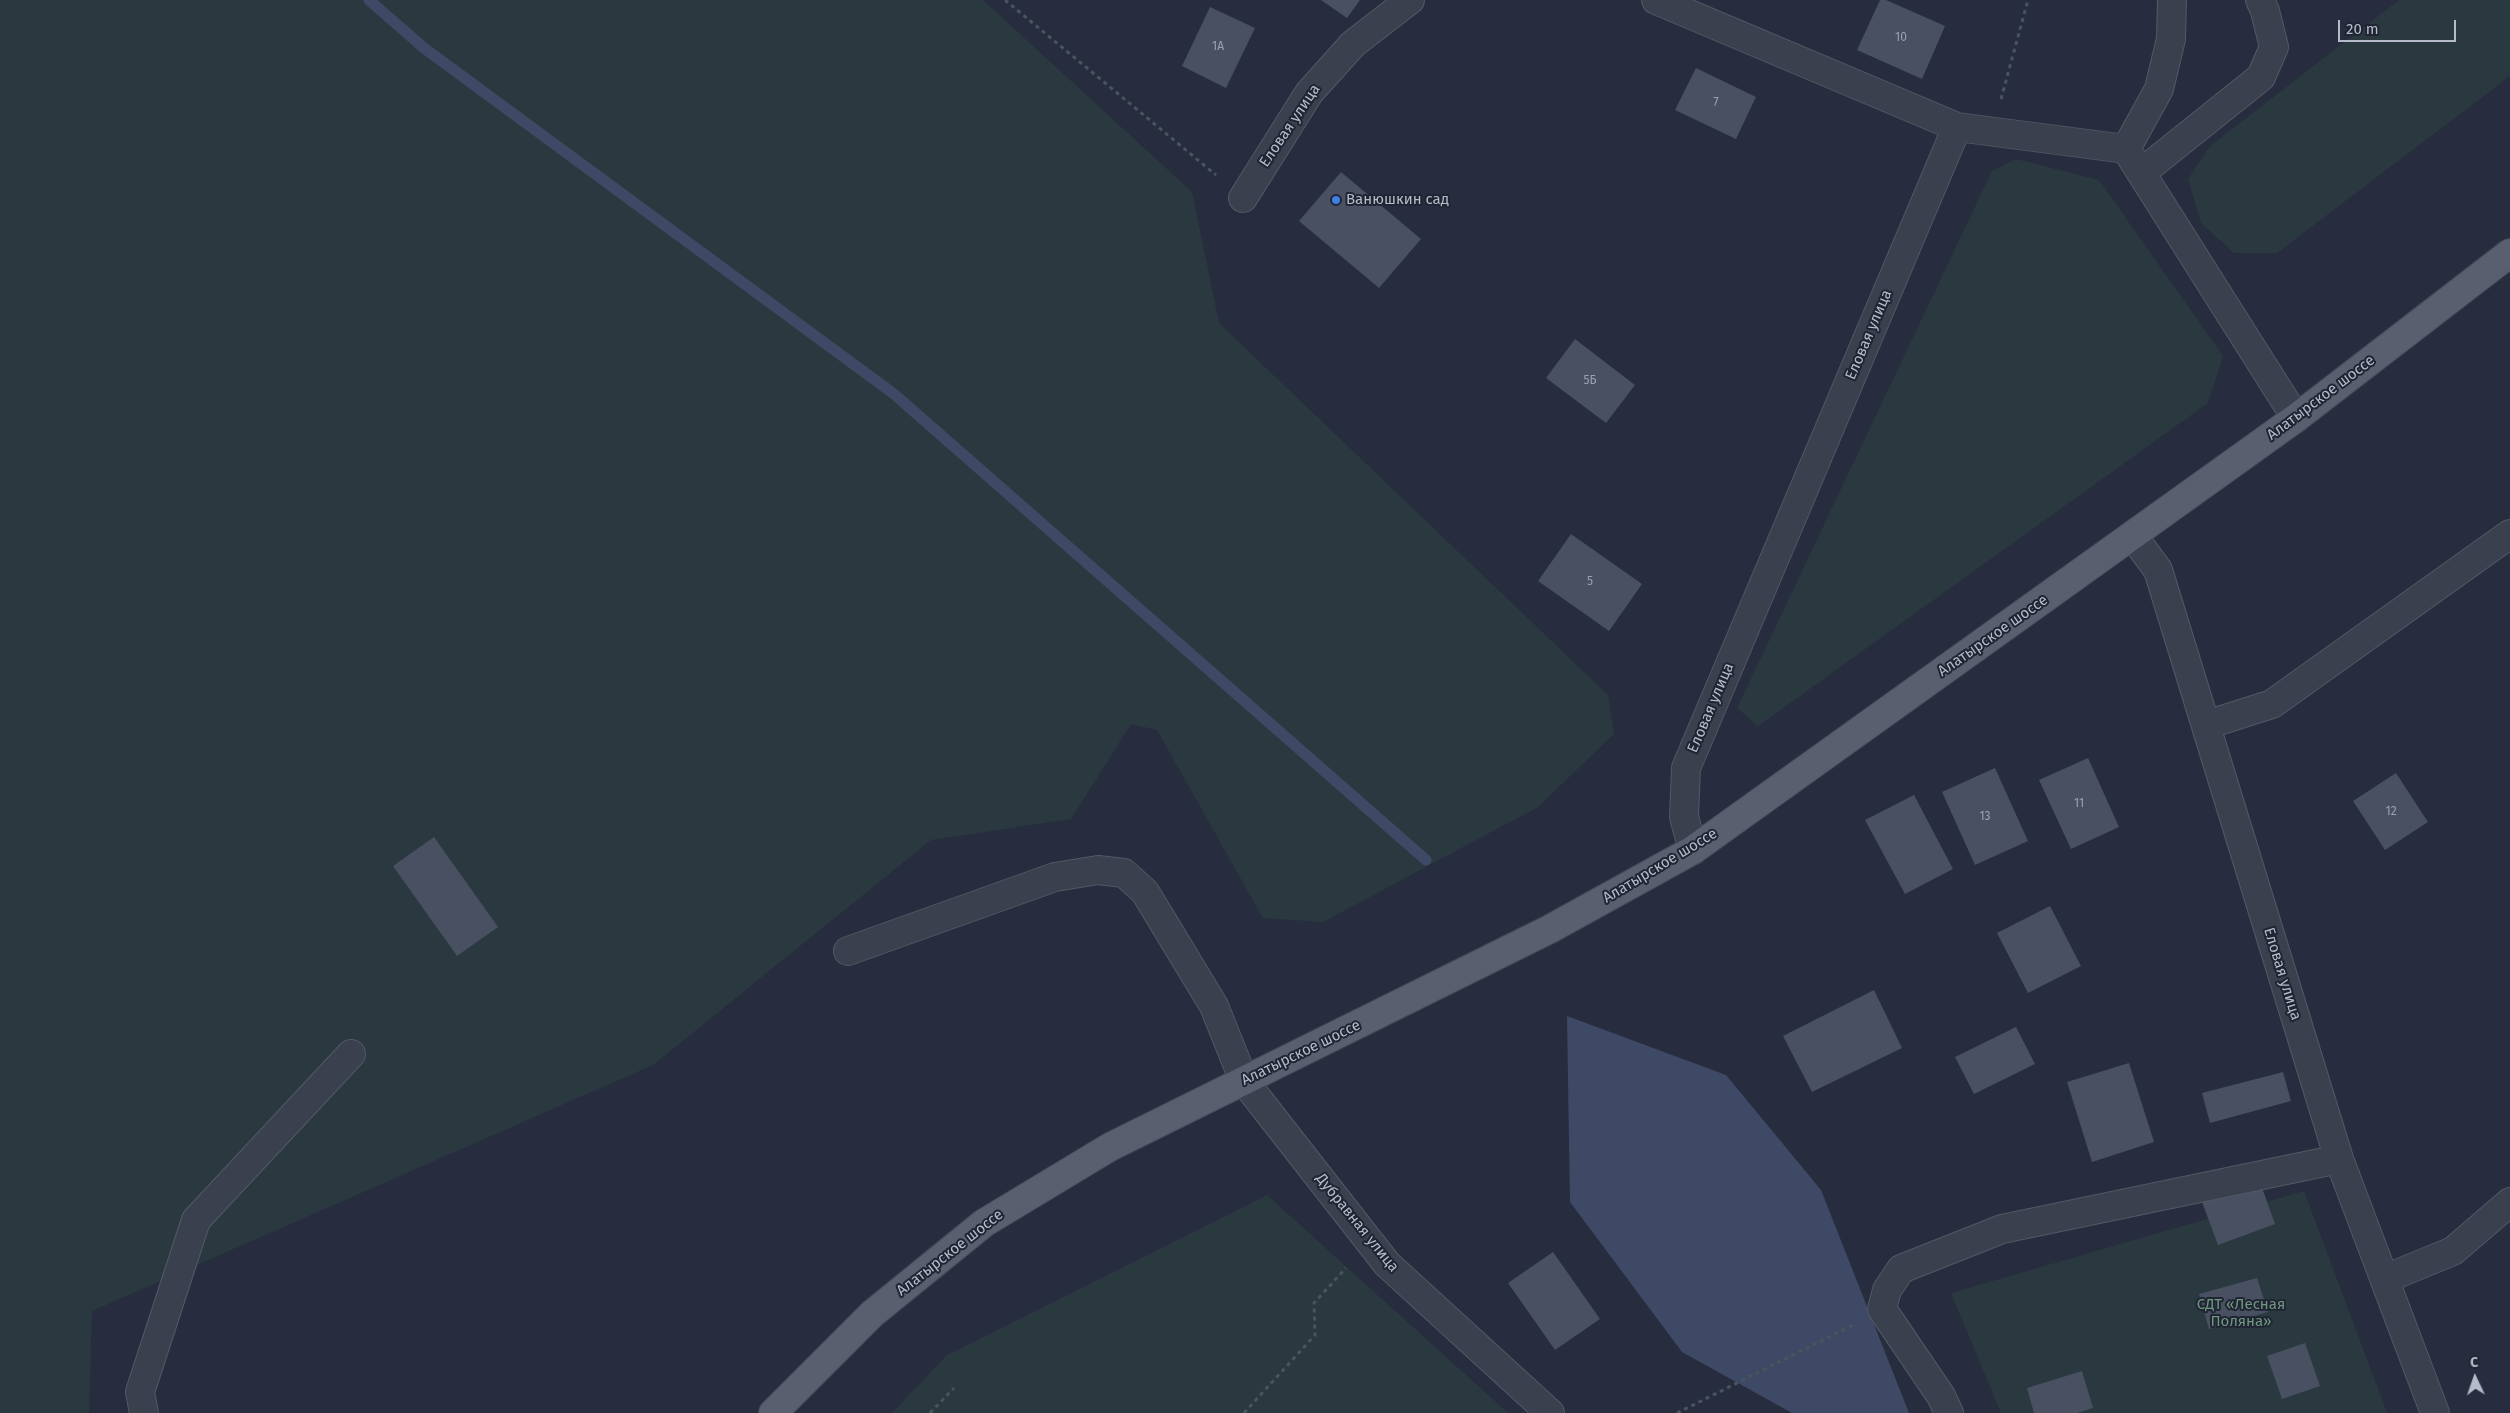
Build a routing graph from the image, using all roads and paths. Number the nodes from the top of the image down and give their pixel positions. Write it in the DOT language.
graph roads {
  1 [pos="1004,0"];
  2 [pos="1410,0"];
  3 [pos="1656,0"];
  4 [pos="2028,0"];
  5 [pos="2172,0"];
  6 [pos="2260,0"];
  7 [pos="1957,127"];
  8 [pos="1993,131"];
  9 [pos="2126,149"];
  10 [pos="2141,173"];
  11 [pos="1243,198"];
  12 [pos="2510,253"];
  13 [pos="2296,418"];
  14 [pos="2510,534"];
  15 [pos="2133,536"];
  16 [pos="2206,725"];
  17 [pos="1693,850"];
  18 [pos="848,951"];
  19 [pos="351,1054"];
  20 [pos="1244,1081"];
  21 [pos="2339,1159"];
  22 [pos="2510,1202"];
  23 [pos="1370,1242"];
  24 [pos="2385,1279"];
  25 [pos="1857,1323"];
  26 [pos="954,1388"];
  27 [pos="144,1413"];
  28 [pos="773,1413"];
  29 [pos="930,1413"];
  30 [pos="1244,1413"];
  31 [pos="1550,1413"];
  32 [pos="1677,1413"];
  33 [pos="1949,1413"];
  34 [pos="2435,1413"];
  1 -- 11 [label="path"];
  2 -- 11 [label="street, Еловая улица"];
  3 -- 7 [label="street"];
  4 -- 8 [label="path"];
  5 -- 9 [label="street"];
  6 -- 10 [label="street"];
  7 -- 8 [label="street"];
  7 -- 17 [label="street, Еловая улица"];
  8 -- 9 [label="street"];
  9 -- 10 [label="street"];
  10 -- 13 [label="street"];
  12 -- 13 [label="main road, Алатырское шоссе"];
  13 -- 15 [label="main road, Алатырское шоссе"];
  14 -- 16 [label="street"];
  15 -- 16 [label="street, Еловая улица"];
  15 -- 17 [label="main road, Алатырское шоссе"];
  16 -- 21 [label="street, Еловая улица"];
  17 -- 20 [label="main road, Алатырское шоссе"];
  18 -- 20 [label="street, Дубравная улица"];
  19 -- 27 [label="street"];
  20 -- 23 [label="street, Дубравная улица"];
  20 -- 28 [label="main road, Алатырское шоссе"];
  21 -- 24 [label="street, Еловая улица"];
  21 -- 33 [label="street"];
  22 -- 24 [label="street"];
  23 -- 30 [label="path"];
  23 -- 31 [label="street, Дубравная улица"];
  24 -- 34 [label="street, Еловая улица"];
  25 -- 32 [label="path"];
  26 -- 29 [label="path"];
}
